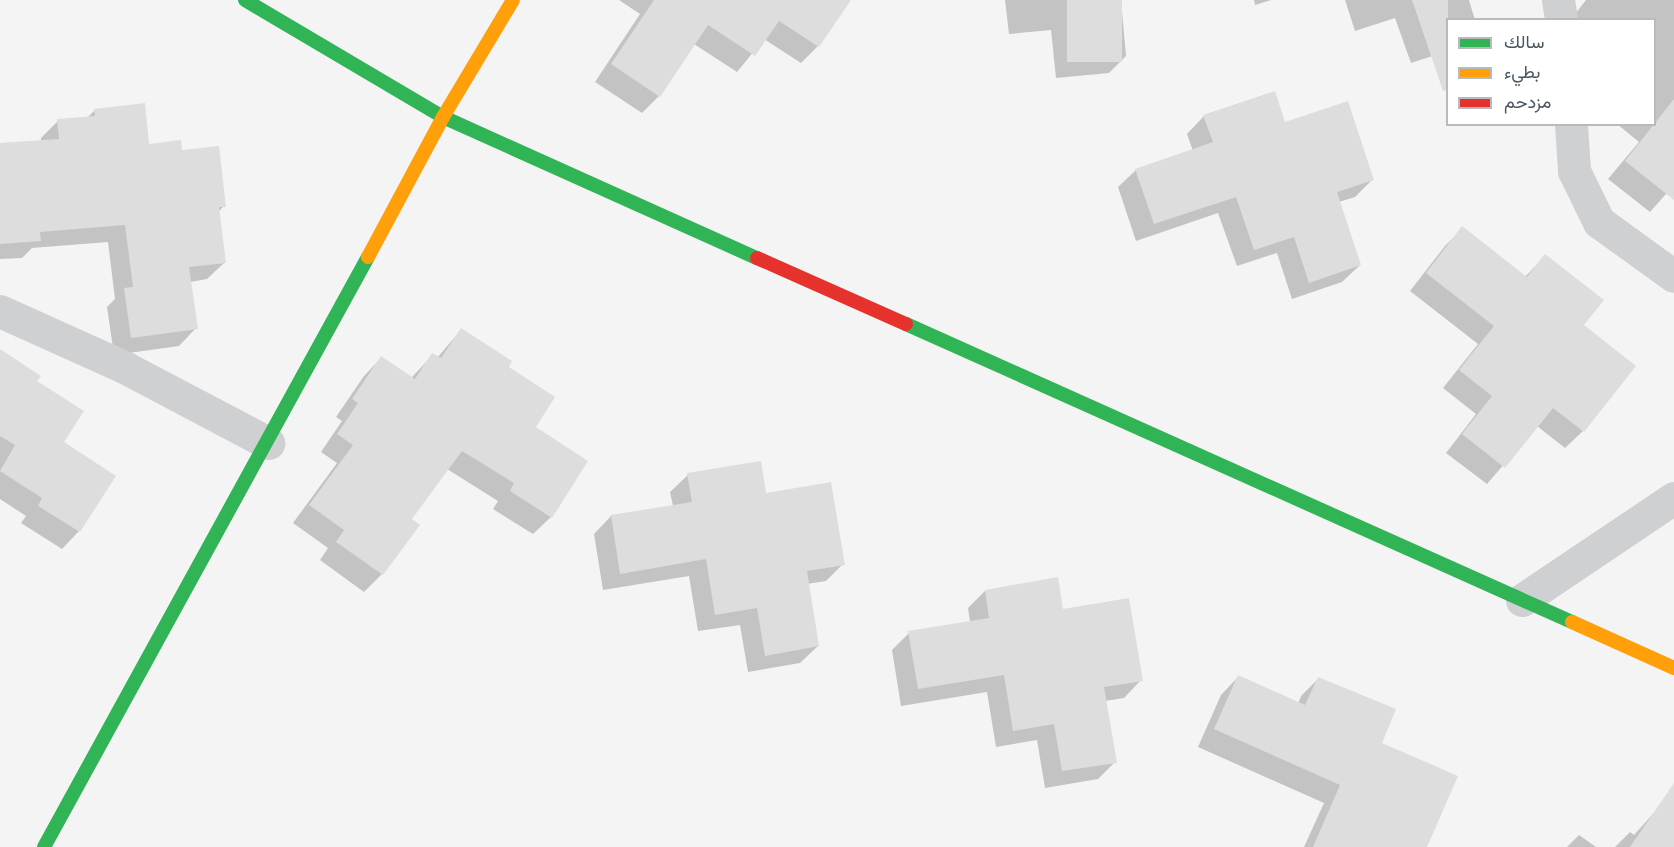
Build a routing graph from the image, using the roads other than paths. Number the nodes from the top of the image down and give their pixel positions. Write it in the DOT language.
graph roads {
  1 [pos="245,0"];
  2 [pos="513,0"];
  3 [pos="1558,0"];
  4 [pos="1561,18"];
  5 [pos="443,117"];
  6 [pos="1571,126"];
  7 [pos="1674,276"];
  8 [pos="0,311"];
  9 [pos="268,443"];
  10 [pos="1674,498"];
  11 [pos="1522,600"];
  12 [pos="1674,668"];
  13 [pos="44,847"];
  1 -- 5 [label="street"];
  2 -- 5 [label="street"];
  3 -- 4 [label="street"];
  5 -- 9 [label="street"];
  5 -- 11 [label="street"];
  6 -- 7 [label="street"];
  8 -- 9 [label="street"];
  9 -- 13 [label="street"];
  10 -- 11 [label="street"];
  11 -- 12 [label="street"];
}
